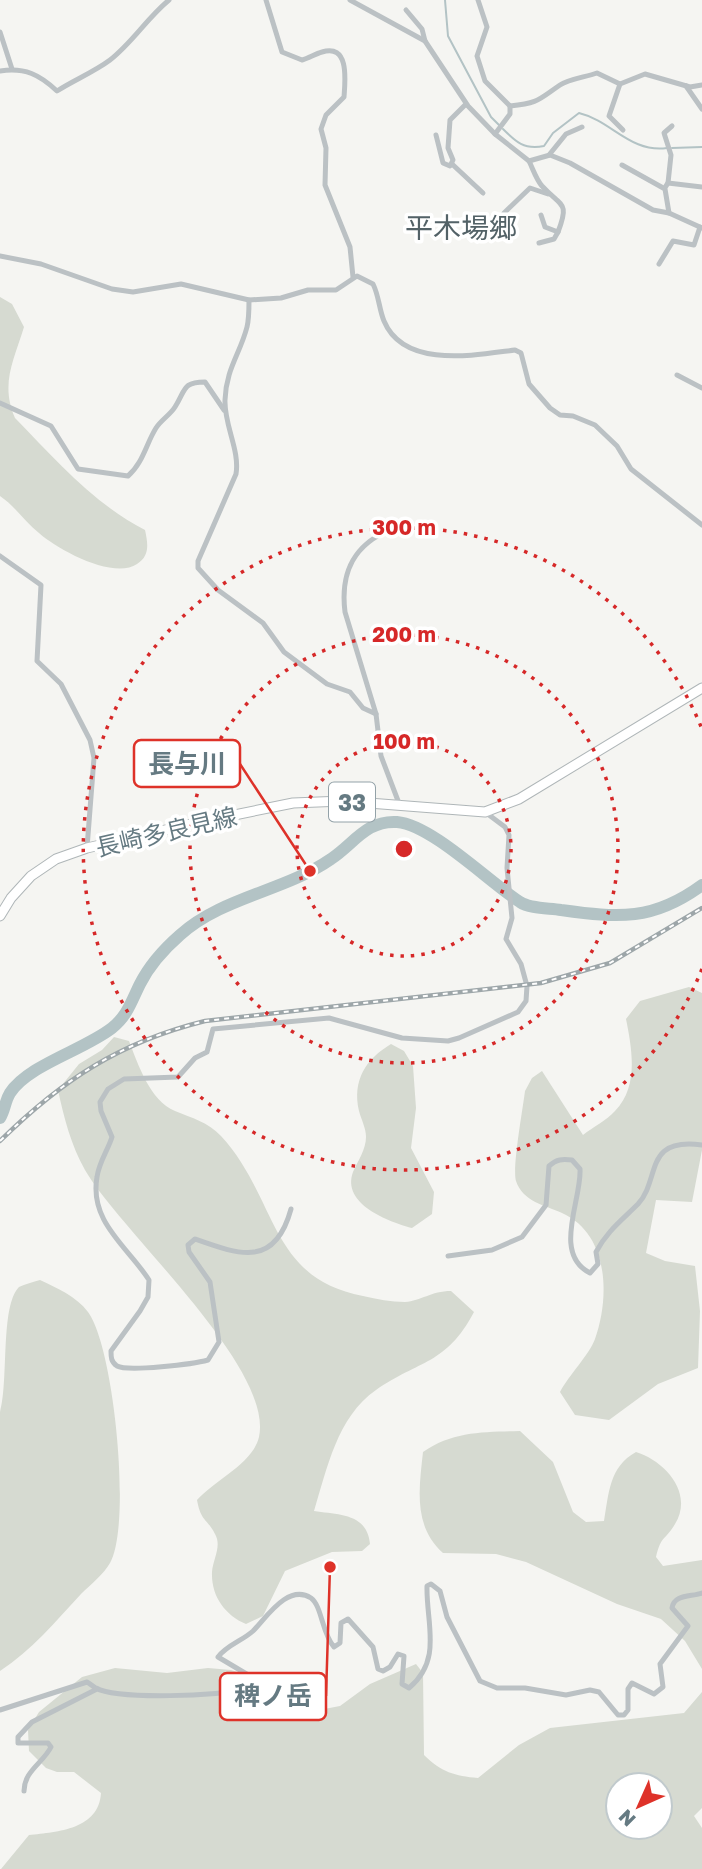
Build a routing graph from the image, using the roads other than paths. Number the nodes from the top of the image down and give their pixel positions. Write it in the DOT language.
graph roads {
  1 [pos="169,0"];
  2 [pos="265,0"];
  3 [pos="350,0"];
  4 [pos="478,0"];
  5 [pos="406,10"];
  6 [pos="0,32"];
  7 [pos="425,41"];
  8 [pos="12,69"];
  9 [pos="0,71"];
  10 [pos="620,84"];
  11 [pos="702,85"];
  12 [pos="686,86"];
  13 [pos="466,104"];
  14 [pos="510,106"];
  15 [pos="702,109"];
  16 [pos="582,127"];
  17 [pos="672,127"];
  18 [pos="623,130"];
  19 [pos="497,132"];
  20 [pos="436,135"];
  21 [pos="549,155"];
  22 [pos="529,161"];
  23 [pos="452,164"];
  24 [pos="622,165"];
  25 [pos="666,186"];
  26 [pos="702,187"];
  27 [pos="484,193"];
  28 [pos="551,194"];
  29 [pos="504,213"];
  30 [pos="669,213"];
  31 [pos="541,215"];
  32 [pos="701,228"];
  33 [pos="558,232"];
  34 [pos="539,243"];
  35 [pos="0,256"];
  36 [pos="659,264"];
  37 [pos="353,277"];
  38 [pos="249,300"];
  39 [pos="677,375"];
  40 [pos="702,388"];
  41 [pos="0,403"];
  42 [pos="226,413"];
  43 [pos="702,525"];
  44 [pos="392,529"];
  45 [pos="0,556"];
  46 [pos="702,688"];
  47 [pos="376,714"];
  48 [pos="400,806"];
  49 [pos="485,812"];
  50 [pos="87,848"];
  51 [pos="0,916"];
  52 [pos="702,1145"];
  53 [pos="291,1209"];
  54 [pos="448,1256"];
  55 [pos="702,1593"];
  56 [pos="97,1689"];
  57 [pos="0,1710"];
  58 [pos="24,1791"];
  1 -- 8 [label="street"];
  2 -- 37 [label="street"];
  3 -- 7 [label="street"];
  4 -- 14 [label="street"];
  5 -- 7 [label="street"];
  6 -- 8 [label="street"];
  7 -- 13 [label="street"];
  8 -- 9 [label="street"];
  10 -- 12 [label="street"];
  10 -- 14 [label="street"];
  10 -- 18 [label="street"];
  11 -- 12 [label="street"];
  12 -- 15 [label="street"];
  13 -- 19 [label="street"];
  13 -- 23 [label="street"];
  14 -- 19 [label="street"];
  16 -- 21 [label="street"];
  17 -- 25 [label="street"];
  19 -- 22 [label="street"];
  20 -- 23 [label="street"];
  21 -- 22 [label="street"];
  21 -- 30 [label="street"];
  22 -- 28 [label="street"];
  23 -- 27 [label="street"];
  24 -- 25 [label="street"];
  25 -- 26 [label="street"];
  25 -- 30 [label="street"];
  28 -- 29 [label="street"];
  28 -- 33 [label="street"];
  30 -- 32 [label="street"];
  31 -- 33 [label="street"];
  32 -- 36 [label="street"];
  33 -- 34 [label="street"];
  35 -- 38 [label="street"];
  37 -- 38 [label="street"];
  37 -- 43 [label="street"];
  38 -- 42 [label="street"];
  39 -- 40 [label="street"];
  41 -- 42 [label="street"];
  42 -- 47 [label="street"];
  44 -- 47 [label="street"];
  45 -- 50 [label="street"];
  46 -- 49 [label="main road, 長崎多良見線 / 33"];
  47 -- 48 [label="street"];
  48 -- 49 [label="main road, 長崎多良見線 / 33"];
  48 -- 50 [label="main road, 長崎多良見線 / 33"];
  49 -- 53 [label="street"];
  50 -- 51 [label="main road, 長崎多良見線 / 33"];
  52 -- 54 [label="street"];
  55 -- 56 [label="street"];
  56 -- 57 [label="street"];
  56 -- 58 [label="street"];
}
